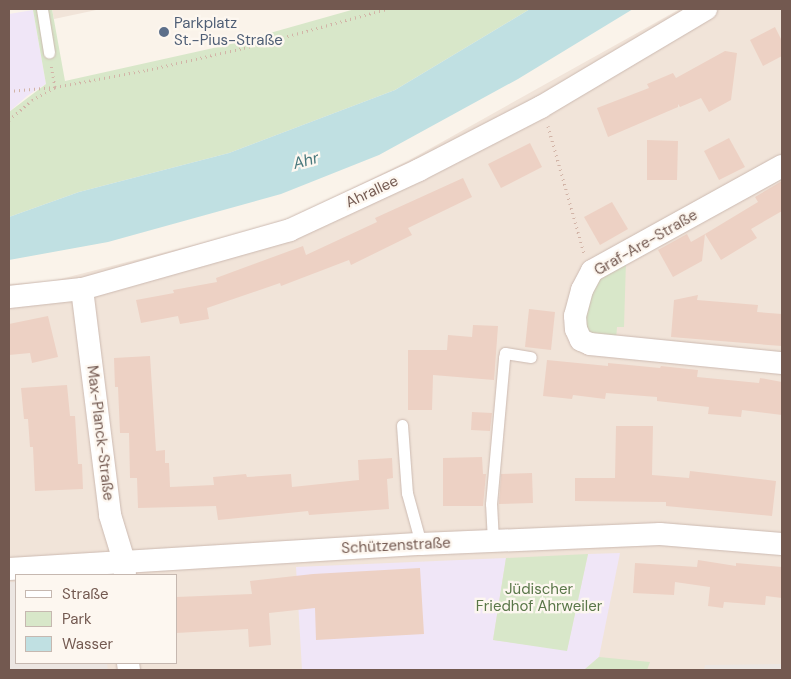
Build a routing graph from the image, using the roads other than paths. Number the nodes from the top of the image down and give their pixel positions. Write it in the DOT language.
graph roads {
  1 [pos="42,9"];
  2 [pos="706,9"];
  3 [pos="49,52"];
  4 [pos="782,166"];
  5 [pos="82,289"];
  6 [pos="9,297"];
  7 [pos="531,357"];
  8 [pos="782,363"];
  9 [pos="402,425"];
  10 [pos="493,541"];
  11 [pos="421,544"];
  12 [pos="782,544"];
  13 [pos="124,568"];
  14 [pos="9,569"];
  1 -- 3 [label="lane"];
  2 -- 5 [label="street, Ahrallee"];
  4 -- 8 [label="street, Graf-Are-Straße"];
  5 -- 6 [label="street, Ahrallee"];
  5 -- 13 [label="street, Max-Planck-Straße"];
  7 -- 10 [label="lane"];
  9 -- 11 [label="lane"];
  10 -- 11 [label="street, Schützenstraße"];
  10 -- 12 [label="street, Schützenstraße"];
  11 -- 13 [label="street, Schützenstraße"];
  13 -- 14 [label="street, Schützenstraße"];
}
